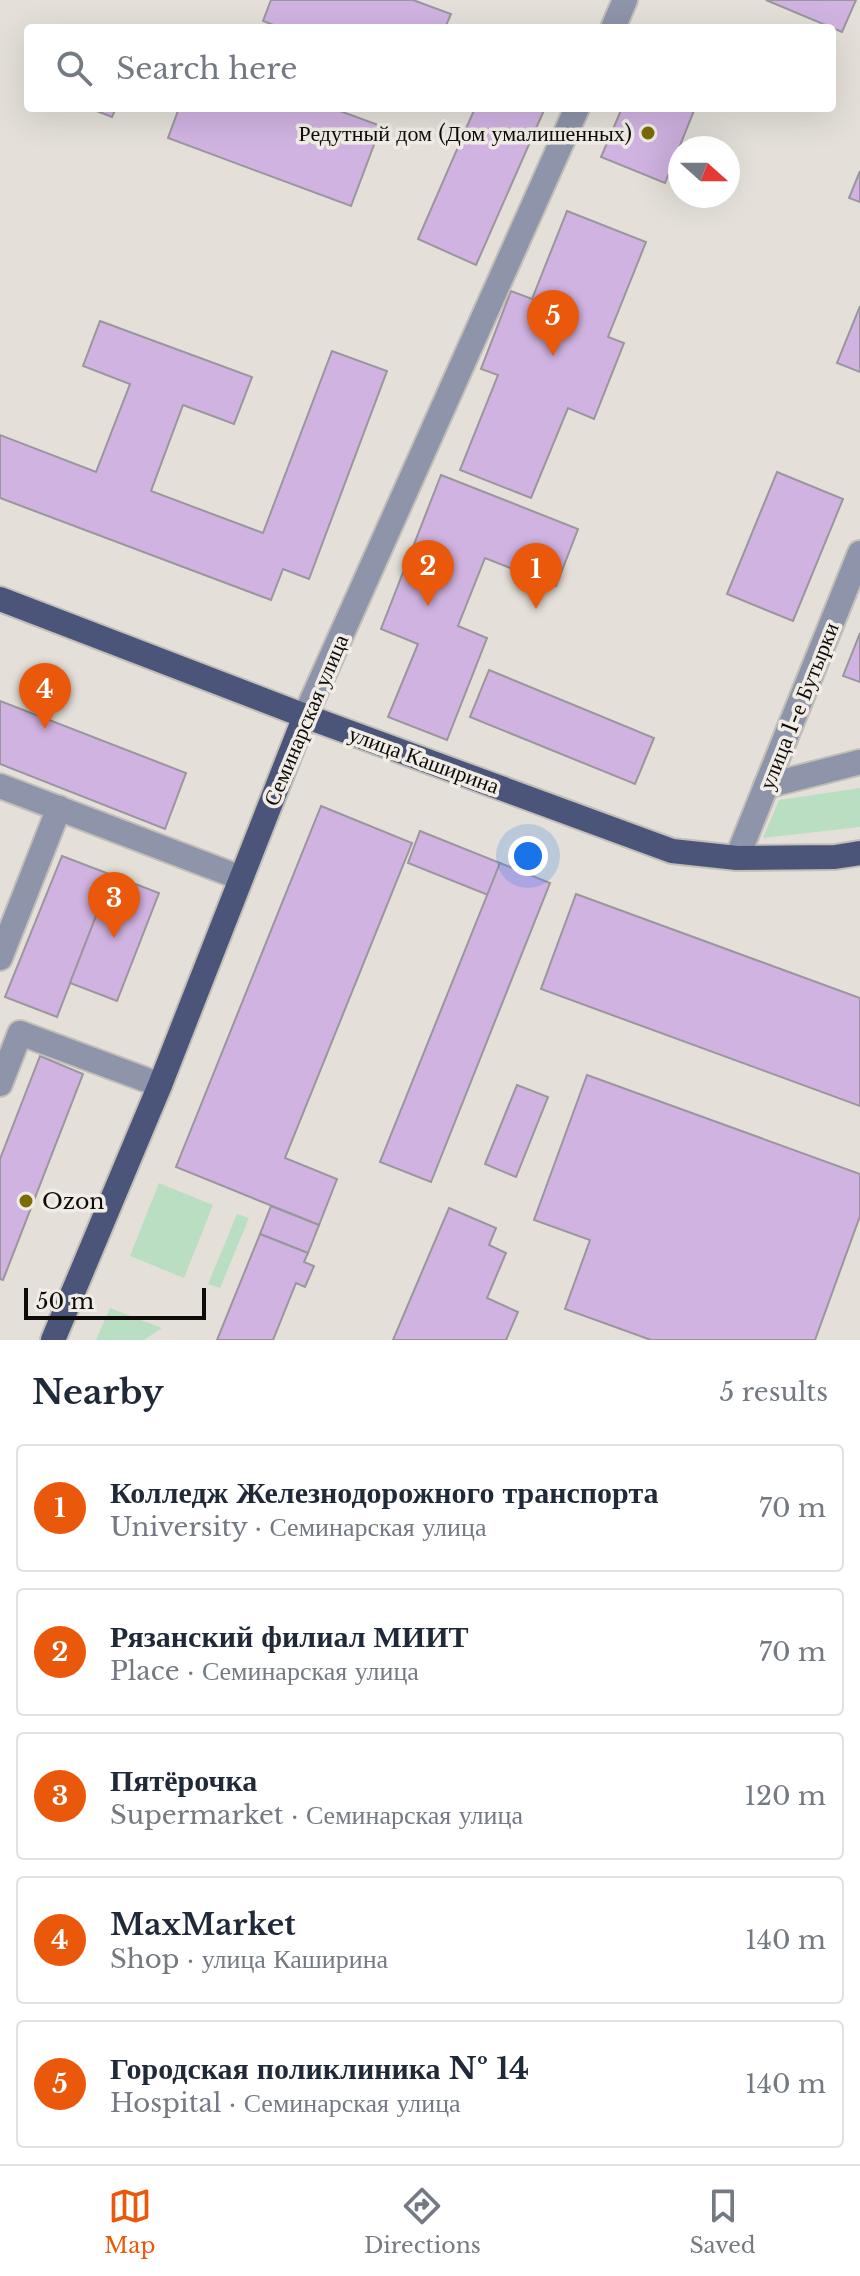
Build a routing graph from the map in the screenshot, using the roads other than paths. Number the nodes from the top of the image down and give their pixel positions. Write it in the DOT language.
graph roads {
  1 [pos="625,0"];
  2 [pos="615,24"];
  3 [pos="575,112"];
  4 [pos="860,553"];
  5 [pos="0,599"];
  6 [pos="305,716"];
  7 [pos="860,762"];
  8 [pos="0,786"];
  9 [pos="766,786"];
  10 [pos="59,808"];
  11 [pos="860,853"];
  12 [pos="737,858"];
  13 [pos="241,878"];
  14 [pos="0,958"];
  15 [pos="10,1028"];
  16 [pos="0,1084"];
  17 [pos="160,1085"];
  18 [pos="53,1340"];
  1 -- 2 [label="street"];
  3 -- 6 [label="street, Семинарская улица"];
  4 -- 9 [label="street, улица 1-е Бутырки"];
  5 -- 6 [label="main road, улица Каширина"];
  6 -- 12 [label="main road, улица Каширина"];
  6 -- 13 [label="main road, Семинарская улица"];
  7 -- 9 [label="street"];
  8 -- 10 [label="street"];
  9 -- 12 [label="street, улица 1-е Бутырки"];
  10 -- 13 [label="street"];
  10 -- 14 [label="street"];
  11 -- 12 [label="main road, улица Каширина"];
  13 -- 17 [label="main road, Семинарская улица"];
  15 -- 16 [label="street"];
  15 -- 17 [label="street"];
  17 -- 18 [label="main road, Семинарская улица"];
}
